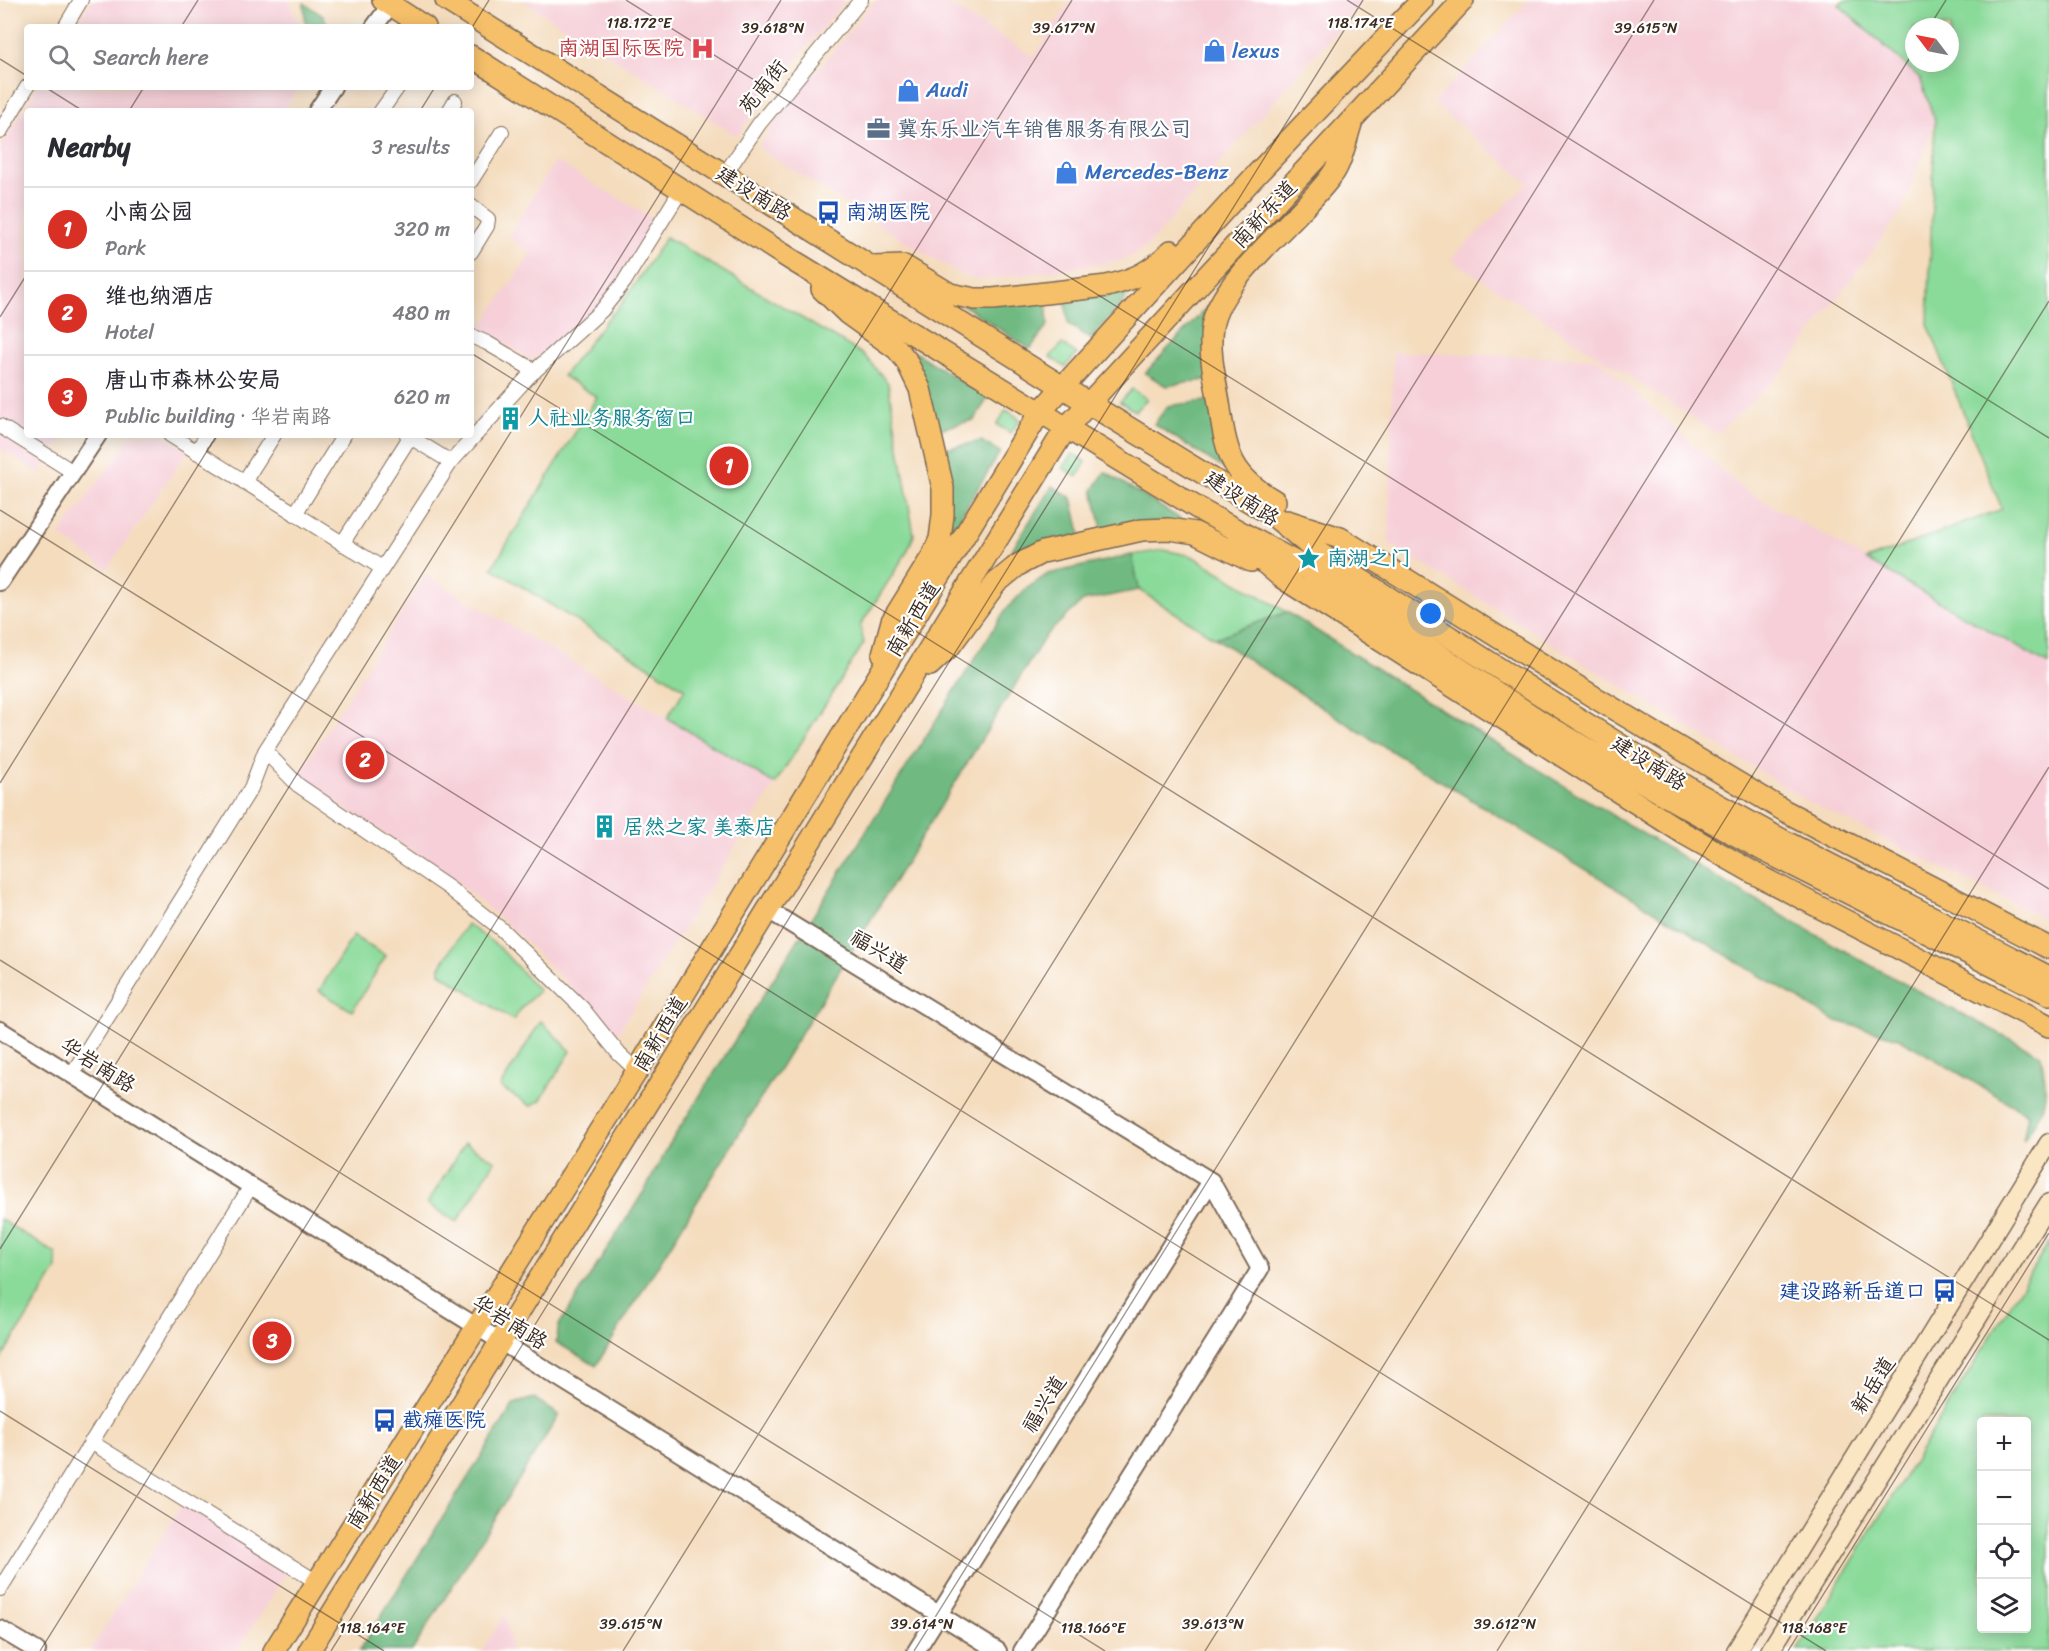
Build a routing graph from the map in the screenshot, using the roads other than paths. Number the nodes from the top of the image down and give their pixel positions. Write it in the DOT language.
graph roads {
  1 [pos="81,0"];
  2 [pos="446,0"];
  3 [pos="861,0"];
  4 [pos="1422,0"];
  5 [pos="1463,0"];
  6 [pos="389,1"];
  7 [pos="66,24"];
  8 [pos="376,24"];
  9 [pos="421,24"];
  10 [pos="474,58"];
  11 [pos="25,90"];
  12 [pos="331,90"];
  13 [pos="396,90"];
  14 [pos="319,108"];
  15 [pos="383,108"];
  16 [pos="1353,117"];
  17 [pos="0,132"];
  18 [pos="502,132"];
  19 [pos="725,174"];
  20 [pos="474,176"];
  21 [pos="1254,177"];
  22 [pos="681,190"];
  23 [pos="474,208"];
  24 [pos="474,247"];
  25 [pos="792,260"];
  26 [pos="873,267"];
  27 [pos="474,337"];
  28 [pos="535,371"];
  29 [pos="1064,387"];
  30 [pos="1088,403"];
  31 [pos="1040,412"];
  32 [pos="0,426"];
  33 [pos="1066,428"];
  34 [pos="474,437"];
  35 [pos="96,438"];
  36 [pos="175,438"];
  37 [pos="205,438"];
  38 [pos="272,438"];
  39 [pos="342,438"];
  40 [pos="407,438"];
  41 [pos="411,438"];
  42 [pos="473,438"];
  43 [pos="196,452"];
  44 [pos="451,462"];
  45 [pos="74,472"];
  46 [pos="244,482"];
  47 [pos="1204,512"];
  48 [pos="295,514"];
  49 [pos="1275,517"];
  50 [pos="1340,538"];
  51 [pos="342,544"];
  52 [pos="382,568"];
  53 [pos="1281,577"];
  54 [pos="0,582"];
  55 [pos="875,681"];
  56 [pos="905,689"];
  57 [pos="265,752"];
  58 [pos="768,910"];
  59 [pos="2049,948"];
  60 [pos="2049,976"];
  61 [pos="2049,994"];
  62 [pos="2049,1026"];
  63 [pos="0,1030"];
  64 [pos="637,1071"];
  65 [pos="72,1074"];
  66 [pos="2049,1143"];
  67 [pos="1211,1181"];
  68 [pos="252,1186"];
  69 [pos="2049,1203"];
  70 [pos="476,1328"];
  71 [pos="501,1343"];
  72 [pos="91,1442"];
  73 [pos="317,1582"];
  74 [pos="0,1589"];
  75 [pos="938,1615"];
  76 [pos="0,1629"];
  77 [pos="37,1651"];
  78 [pos="273,1651"];
  79 [pos="309,1651"];
  80 [pos="916,1651"];
  81 [pos="998,1651"];
  82 [pos="1022,1651"];
  83 [pos="1736,1651"];
  84 [pos="1770,1651"];
  1 -- 7 [label="street"];
  2 -- 19 [label="main road, 建设南路"];
  3 -- 19 [label="street, 苑南街"];
  4 -- 21 [label="main road, 南新东道"];
  5 -- 16 [label="main road, 南新东道"];
  6 -- 8 [label="street"];
  6 -- 9 [label="main road"];
  10 -- 22 [label="main road, 建设南路"];
  11 -- 17 [label="street"];
  12 -- 14 [label="street"];
  13 -- 15 [label="street"];
  16 -- 30 [label="main road, 南新东道"];
  16 -- 50 [label="main road"];
  18 -- 20 [label="street"];
  19 -- 26 [label="main road, 建设南路"];
  21 -- 26 [label="main road"];
  21 -- 29 [label="main road, 南新东道"];
  22 -- 25 [label="main road, 建设南路"];
  22 -- 28 [label="street"];
  23 -- 24 [label="street"];
  25 -- 31 [label="main road, 建设南路"];
  25 -- 55 [label="main road"];
  26 -- 29 [label="main road, 建设南路"];
  27 -- 28 [label="street"];
  28 -- 34 [label="street"];
  29 -- 30 [label="main road, 建设南路"];
  29 -- 31 [label="main road, 南新东道"];
  30 -- 33 [label="main road, 南新东道"];
  30 -- 49 [label="main road, 建设南路"];
  31 -- 33 [label="main road, 建设南路"];
  31 -- 55 [label="main road, 南新西道"];
  32 -- 45 [label="street"];
  33 -- 47 [label="main road, 建设南路"];
  33 -- 56 [label="main road, 南新西道"];
  35 -- 45 [label="street"];
  36 -- 43 [label="street"];
  37 -- 43 [label="street"];
  38 -- 46 [label="street"];
  39 -- 48 [label="street"];
  40 -- 51 [label="street"];
  41 -- 44 [label="street"];
  42 -- 44 [label="street"];
  43 -- 46 [label="street"];
  44 -- 52 [label="street"];
  45 -- 54 [label="street"];
  46 -- 48 [label="street"];
  47 -- 53 [label="main road"];
  47 -- 61 [label="main road, 建设南路"];
  48 -- 51 [label="street"];
  49 -- 50 [label="main road"];
  49 -- 60 [label="main road, 建设南路"];
  50 -- 59 [label="main road"];
  51 -- 52 [label="street"];
  52 -- 57 [label="street"];
  53 -- 56 [label="main road"];
  53 -- 62 [label="main road"];
  55 -- 64 [label="main road, 南新西道"];
  56 -- 58 [label="main road, 南新西道"];
  57 -- 64 [label="street"];
  57 -- 65 [label="street"];
  58 -- 67 [label="street, 福兴道"];
  58 -- 71 [label="main road, 南新西道"];
  63 -- 65 [label="street, 华岩南路"];
  64 -- 70 [label="main road, 南新西道"];
  65 -- 68 [label="street, 华岩南路"];
  66 -- 83 [label="main road, 新岳道"];
  67 -- 75 [label="street, 福兴道"];
  67 -- 82 [label="street, 福兴道"];
  68 -- 70 [label="street, 华岩南路"];
  68 -- 72 [label="street"];
  69 -- 84 [label="main road"];
  70 -- 71 [label="street, 华岩南路"];
  70 -- 73 [label="main road, 南新西道"];
  71 -- 75 [label="street, 华岩南路"];
  71 -- 79 [label="main road, 南新西道"];
  72 -- 73 [label="street"];
  72 -- 74 [label="street"];
  73 -- 78 [label="main road, 南新西道"];
  75 -- 80 [label="street, 福兴道"];
  75 -- 81 [label="street, 华岩南路"];
  76 -- 77 [label="street"];
}
